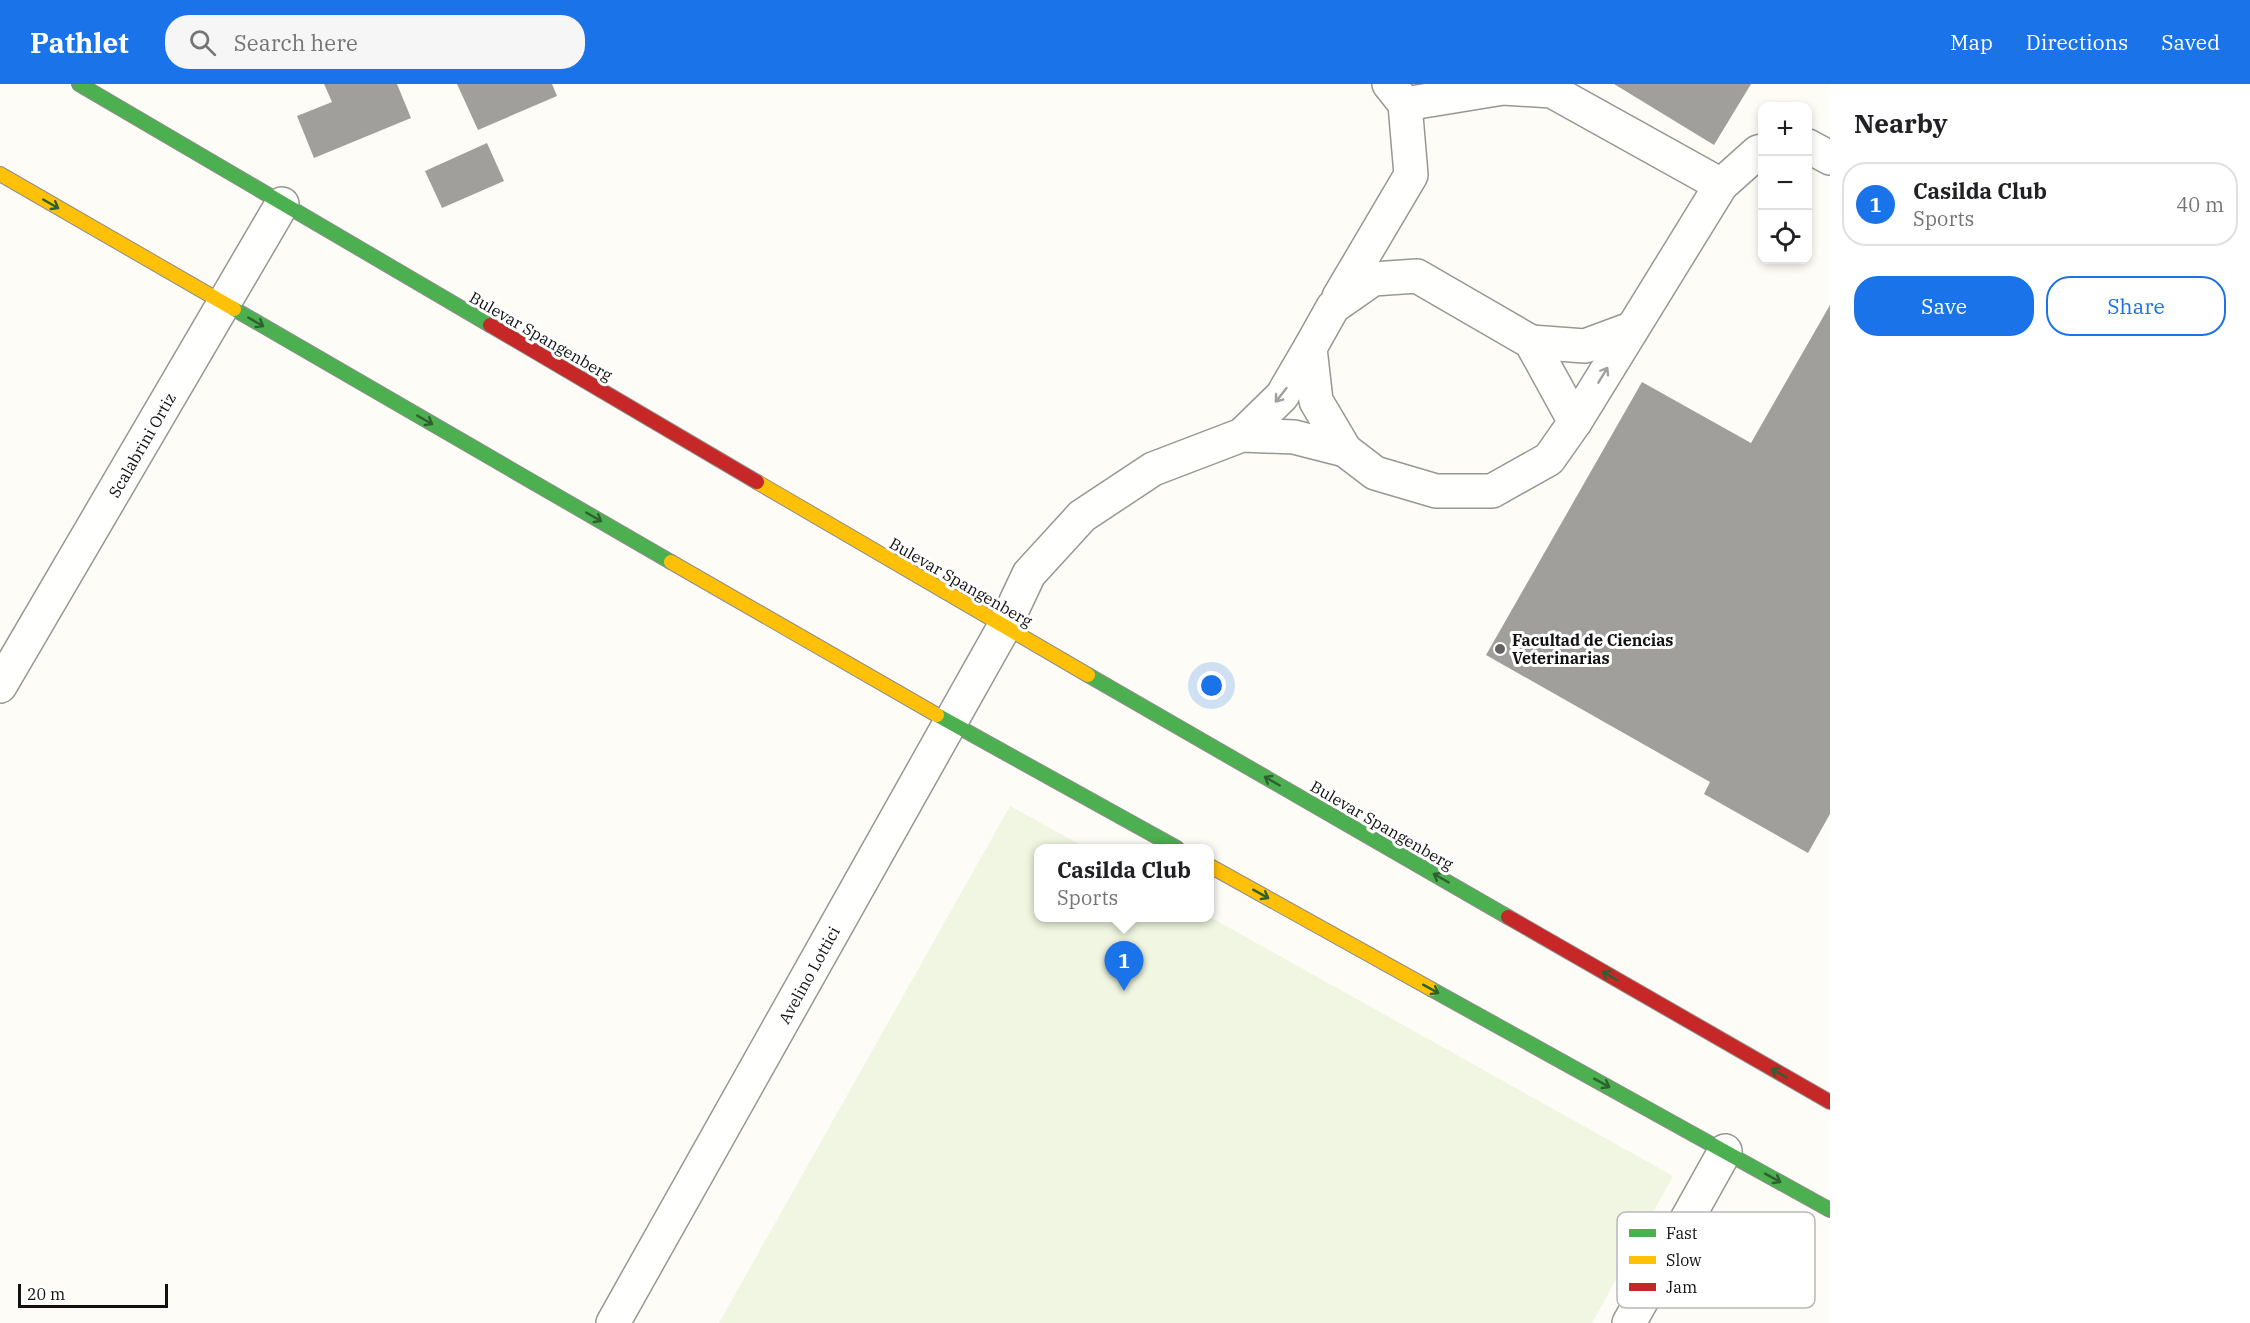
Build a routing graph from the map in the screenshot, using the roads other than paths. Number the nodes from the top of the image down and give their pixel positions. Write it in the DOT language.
graph roads {
  1 [pos="79,84"];
  2 [pos="1397,94"];
  3 [pos="1812,149"];
  4 [pos="1758,152"];
  5 [pos="1830,158"];
  6 [pos="0,174"];
  7 [pos="1721,185"];
  8 [pos="282,204"];
  9 [pos="224,304"];
  10 [pos="1333,307"];
  11 [pos="1631,329"];
  12 [pos="1531,342"];
  13 [pos="1310,348"];
  14 [pos="1575,422"];
  15 [pos="1242,435"];
  16 [pos="1345,450"];
  17 [pos="1004,627"];
  18 [pos="0,686"];
  19 [pos="950,723"];
  20 [pos="1169,844"];
  21 [pos="1214,869"];
  22 [pos="1830,1102"];
  23 [pos="1725,1151"];
  24 [pos="1830,1210"];
  25 [pos="1691,1212"];
  26 [pos="1637,1308"];
  27 [pos="614,1323"];
  28 [pos="1629,1323"];
  1 -- 8 [label="main road, Bulevar Spangenberg"];
  2 -- 7 [label="street"];
  2 -- 10 [label="street"];
  3 -- 5 [label="street"];
  4 -- 7 [label="street"];
  6 -- 9 [label="main road, one-way"];
  7 -- 11 [label="street"];
  8 -- 9 [label="street, Scalabrini Ortiz"];
  8 -- 17 [label="main road, Bulevar Spangenberg"];
  9 -- 18 [label="street, Scalabrini Ortiz"];
  9 -- 19 [label="main road, one-way"];
  10 -- 12 [label="street"];
  10 -- 13 [label="street"];
  11 -- 12 [label="street"];
  14 -- 11 [label="street, one-way"];
  12 -- 14 [label="street"];
  13 -- 15 [label="street, one-way"];
  13 -- 16 [label="street"];
  14 -- 16 [label="street"];
  15 -- 16 [label="street"];
  15 -- 17 [label="street, Avelino Lottici"];
  17 -- 19 [label="street, Avelino Lottici"];
  22 -- 17 [label="main road, Bulevar Spangenberg, one-way"];
  19 -- 20 [label="main road"];
  19 -- 27 [label="street, Avelino Lottici"];
  21 -- 23 [label="main road, one-way"];
  23 -- 24 [label="main road, one-way"];
  23 -- 25 [label="street"];
  26 -- 28 [label="street"];
}
